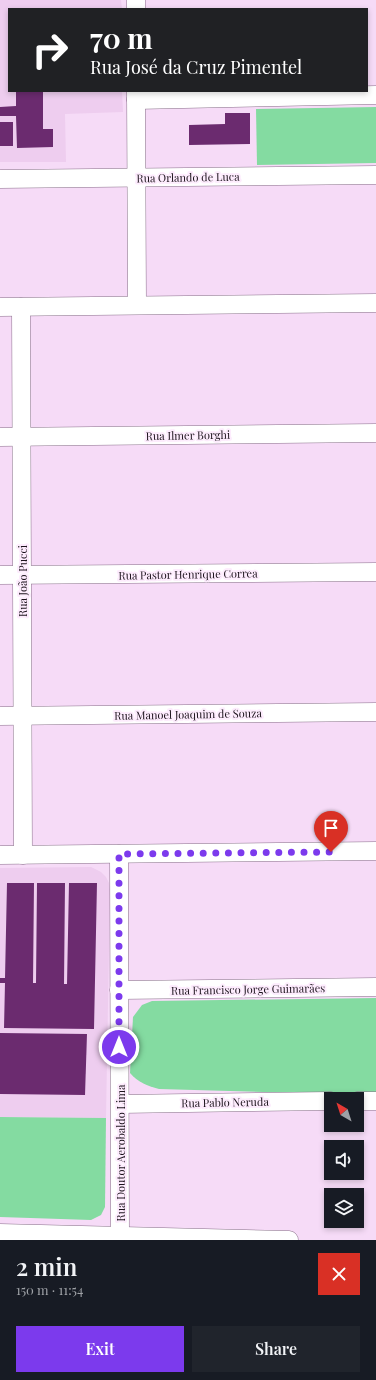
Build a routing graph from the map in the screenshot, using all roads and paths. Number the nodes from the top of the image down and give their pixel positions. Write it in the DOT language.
graph roads {
  1 [pos="136,95"];
  2 [pos="376,95"];
  3 [pos="376,175"];
  4 [pos="136,177"];
  5 [pos="0,179"];
  6 [pos="376,303"];
  7 [pos="137,305"];
  8 [pos="0,307"];
  9 [pos="21,307"];
  10 [pos="376,433"];
  11 [pos="0,437"];
  12 [pos="22,437"];
  13 [pos="376,572"];
  14 [pos="22,575"];
  15 [pos="0,576"];
  16 [pos="376,712"];
  17 [pos="0,716"];
  18 [pos="23,716"];
  19 [pos="376,851"];
  20 [pos="119,854"];
  21 [pos="0,855"];
  22 [pos="23,855"];
  23 [pos="376,988"];
  24 [pos="119,990"];
  25 [pos="324,1101"];
  26 [pos="364,1101"];
  27 [pos="376,1101"];
  28 [pos="120,1104"];
  29 [pos="0,1233"];
  30 [pos="120,1236"];
  31 [pos="19,1237"];
  32 [pos="289,1240"];
  1 -- 2 [label="street"];
  1 -- 4 [label="street"];
  3 -- 4 [label="street, Rua Orlando de Luca"];
  4 -- 5 [label="street, Rua Orlando de Luca"];
  4 -- 7 [label="street"];
  6 -- 7 [label="street"];
  7 -- 9 [label="street"];
  8 -- 9 [label="street"];
  9 -- 12 [label="street, Rua João Pucci"];
  10 -- 12 [label="street, Rua Ilmer Borghi"];
  11 -- 12 [label="street, Rua Ilmer Borghi"];
  12 -- 14 [label="street, Rua João Pucci"];
  13 -- 14 [label="street, Rua Pastor Henrique Correa"];
  14 -- 15 [label="street, Rua Pastor Henrique Correa"];
  14 -- 18 [label="street, Rua João Pucci"];
  16 -- 18 [label="street, Rua Manoel Joaquim de Souza"];
  17 -- 18 [label="street, Rua Manoel Joaquim de Souza"];
  18 -- 22 [label="street, Rua João Pucci"];
  19 -- 20 [label="street"];
  20 -- 22 [label="street"];
  20 -- 24 [label="street, Rua Doutor Aerobaldo Lima"];
  21 -- 22 [label="street"];
  23 -- 24 [label="street, Rua Francisco Jorge Guimarães"];
  24 -- 28 [label="street, Rua Doutor Aerobaldo Lima"];
  25 -- 28 [label="street, Rua Pablo Neruda"];
  26 -- 27 [label="street"];
  28 -- 30 [label="street, Rua Doutor Aerobaldo Lima"];
  29 -- 31 [label="street"];
  30 -- 31 [label="street"];
  30 -- 32 [label="street"];
}
